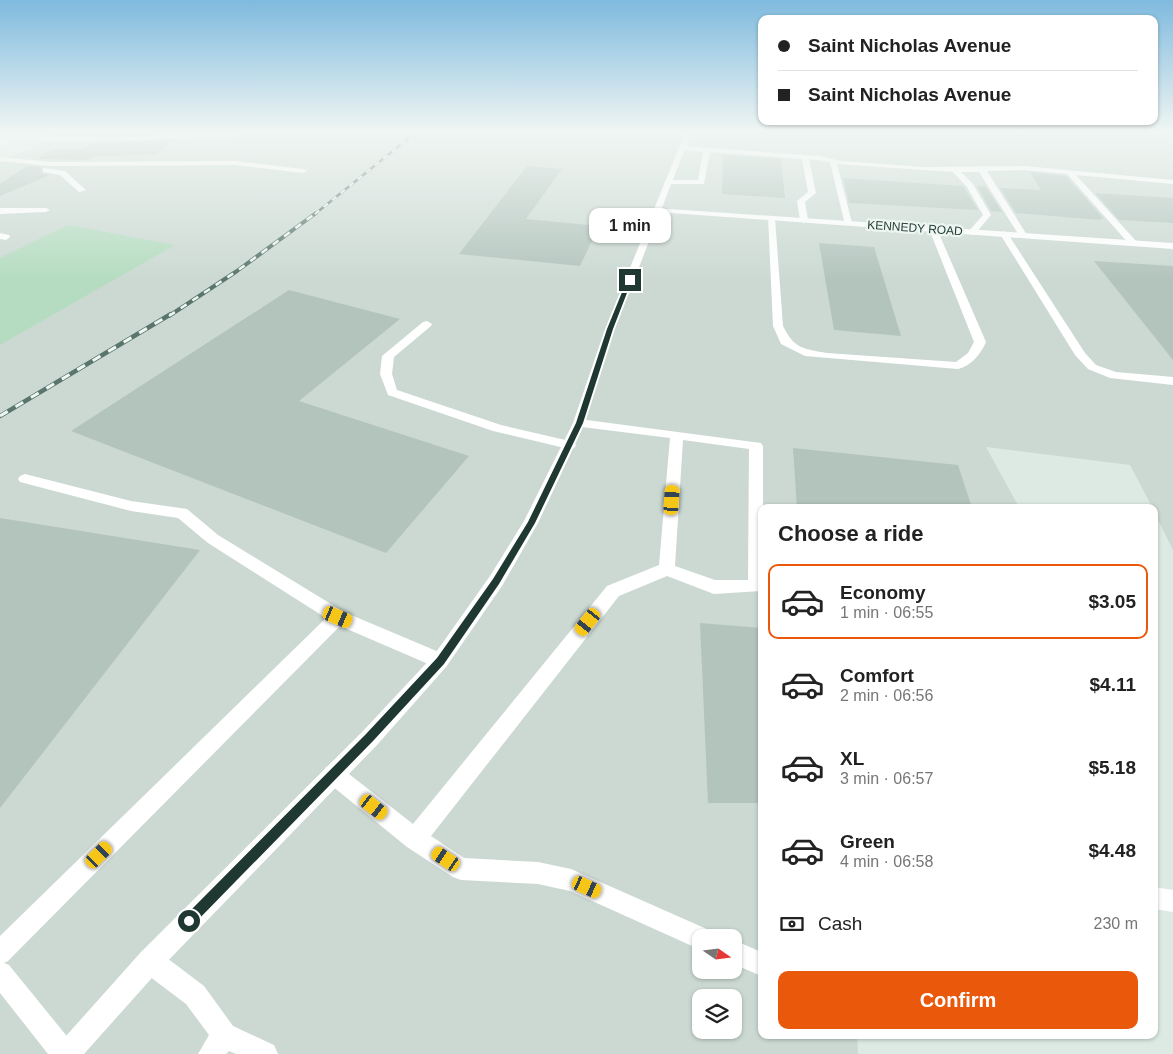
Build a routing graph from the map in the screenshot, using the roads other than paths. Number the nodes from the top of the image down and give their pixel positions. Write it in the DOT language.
graph roads {
  1 [pos="73,182"];
  2 [pos="668,182"];
  3 [pos="810,182"];
  4 [pos="838,182"];
  5 [pos="966,182"];
  6 [pos="990,182"];
  7 [pos="1078,182"];
  8 [pos="82,190"];
  9 [pos="46,210"];
  10 [pos="657,210"];
  11 [pos="0,211"];
  12 [pos="771,218"];
  13 [pos="804,220"];
  14 [pos="848,223"];
  15 [pos="934,229"];
  16 [pos="972,232"];
  17 [pos="1004,234"];
  18 [pos="1023,235"];
  19 [pos="1132,243"];
  20 [pos="1173,246"];
  21 [pos="427,324"];
  22 [pos="1173,381"];
  23 [pos="579,423"];
  24 [pos="677,435"];
  25 [pos="569,445"];
  26 [pos="26,479"];
  27 [pos="667,569"];
  28 [pos="338,617"];
  29 [pos="440,661"];
  30 [pos="333,774"];
  31 [pos="415,839"];
  32 [pos="1158,899"];
  33 [pos="1173,901"];
  34 [pos="692,934"];
  35 [pos="0,953"];
  36 [pos="742,956"];
  37 [pos="150,961"];
  38 [pos="758,963"];
  39 [pos="0,974"];
  40 [pos="217,1045"];
  41 [pos="66,1054"];
  42 [pos="265,1054"];
  1 -- 8 [label="street"];
  2 -- 10 [label="street"];
  3 -- 13 [label="street"];
  4 -- 14 [label="street"];
  5 -- 16 [label="street"];
  6 -- 18 [label="street"];
  7 -- 19 [label="street"];
  9 -- 11 [label="street"];
  10 -- 12 [label="street, KENNEDY ROAD"];
  10 -- 23 [label="street"];
  12 -- 13 [label="street, KENNEDY ROAD"];
  12 -- 15 [label="street"];
  13 -- 14 [label="street, KENNEDY ROAD"];
  14 -- 15 [label="street, KENNEDY ROAD"];
  15 -- 16 [label="street, KENNEDY ROAD"];
  16 -- 17 [label="street, KENNEDY ROAD"];
  17 -- 18 [label="street, KENNEDY ROAD"];
  17 -- 22 [label="street"];
  18 -- 19 [label="street, KENNEDY ROAD"];
  19 -- 20 [label="street, KENNEDY ROAD"];
  21 -- 25 [label="street"];
  23 -- 24 [label="street"];
  23 -- 25 [label="street"];
  24 -- 27 [label="street"];
  24 -- 27 [label="street"];
  25 -- 29 [label="street"];
  26 -- 28 [label="street"];
  27 -- 31 [label="street"];
  28 -- 29 [label="street"];
  28 -- 35 [label="street"];
  29 -- 30 [label="street"];
  30 -- 31 [label="street"];
  30 -- 37 [label="street"];
  31 -- 34 [label="street"];
  32 -- 33 [label="street"];
  36 -- 38 [label="street"];
  37 -- 40 [label="street"];
  37 -- 41 [label="street"];
  39 -- 41 [label="street"];
  40 -- 42 [label="street"];
}
